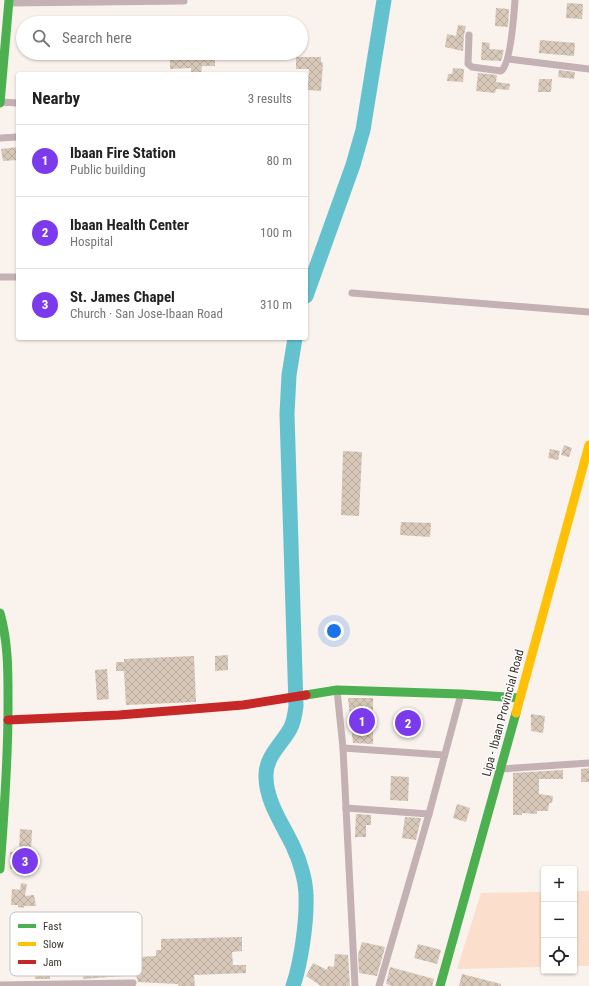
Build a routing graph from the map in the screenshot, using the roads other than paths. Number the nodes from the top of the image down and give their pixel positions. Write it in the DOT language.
graph roads {
  1 [pos="515,0"];
  2 [pos="9,1"];
  3 [pos="184,1"];
  4 [pos="469,35"];
  5 [pos="508,59"];
  6 [pos="589,70"];
  7 [pos="0,102"];
  8 [pos="16,103"];
  9 [pos="16,137"];
  10 [pos="0,138"];
  11 [pos="16,277"];
  12 [pos="0,278"];
  13 [pos="352,293"];
  14 [pos="589,312"];
  15 [pos="589,445"];
  16 [pos="0,613"];
  17 [pos="337,690"];
  18 [pos="461,694"];
  19 [pos="519,698"];
  20 [pos="8,720"];
  21 [pos="343,748"];
  22 [pos="444,755"];
  23 [pos="589,763"];
  24 [pos="501,768"];
  25 [pos="4,771"];
  26 [pos="346,808"];
  27 [pos="429,814"];
  28 [pos="0,869"];
  29 [pos="134,984"];
  30 [pos="0,985"];
  31 [pos="355,986"];
  32 [pos="379,986"];
  33 [pos="440,986"];
  1 -- 5 [label="street"];
  2 -- 3 [label="street"];
  2 -- 7 [label="main road"];
  4 -- 5 [label="street"];
  5 -- 6 [label="street"];
  7 -- 8 [label="street"];
  9 -- 10 [label="street"];
  11 -- 12 [label="street"];
  13 -- 14 [label="street"];
  15 -- 19 [label="main road, Lipa - Ibaan Provincial Road"];
  16 -- 20 [label="main road"];
  17 -- 18 [label="main road"];
  17 -- 20 [label="main road"];
  17 -- 21 [label="street"];
  18 -- 19 [label="main road"];
  18 -- 22 [label="street"];
  19 -- 24 [label="main road, Lipa - Ibaan Provincial Road"];
  20 -- 25 [label="main road"];
  21 -- 22 [label="street"];
  21 -- 26 [label="street"];
  22 -- 27 [label="street"];
  23 -- 24 [label="street"];
  24 -- 33 [label="main road, Lipa - Ibaan Provincial Road"];
  25 -- 28 [label="main road"];
  26 -- 27 [label="street"];
  26 -- 31 [label="street"];
  27 -- 32 [label="street"];
  29 -- 30 [label="street"];
}
